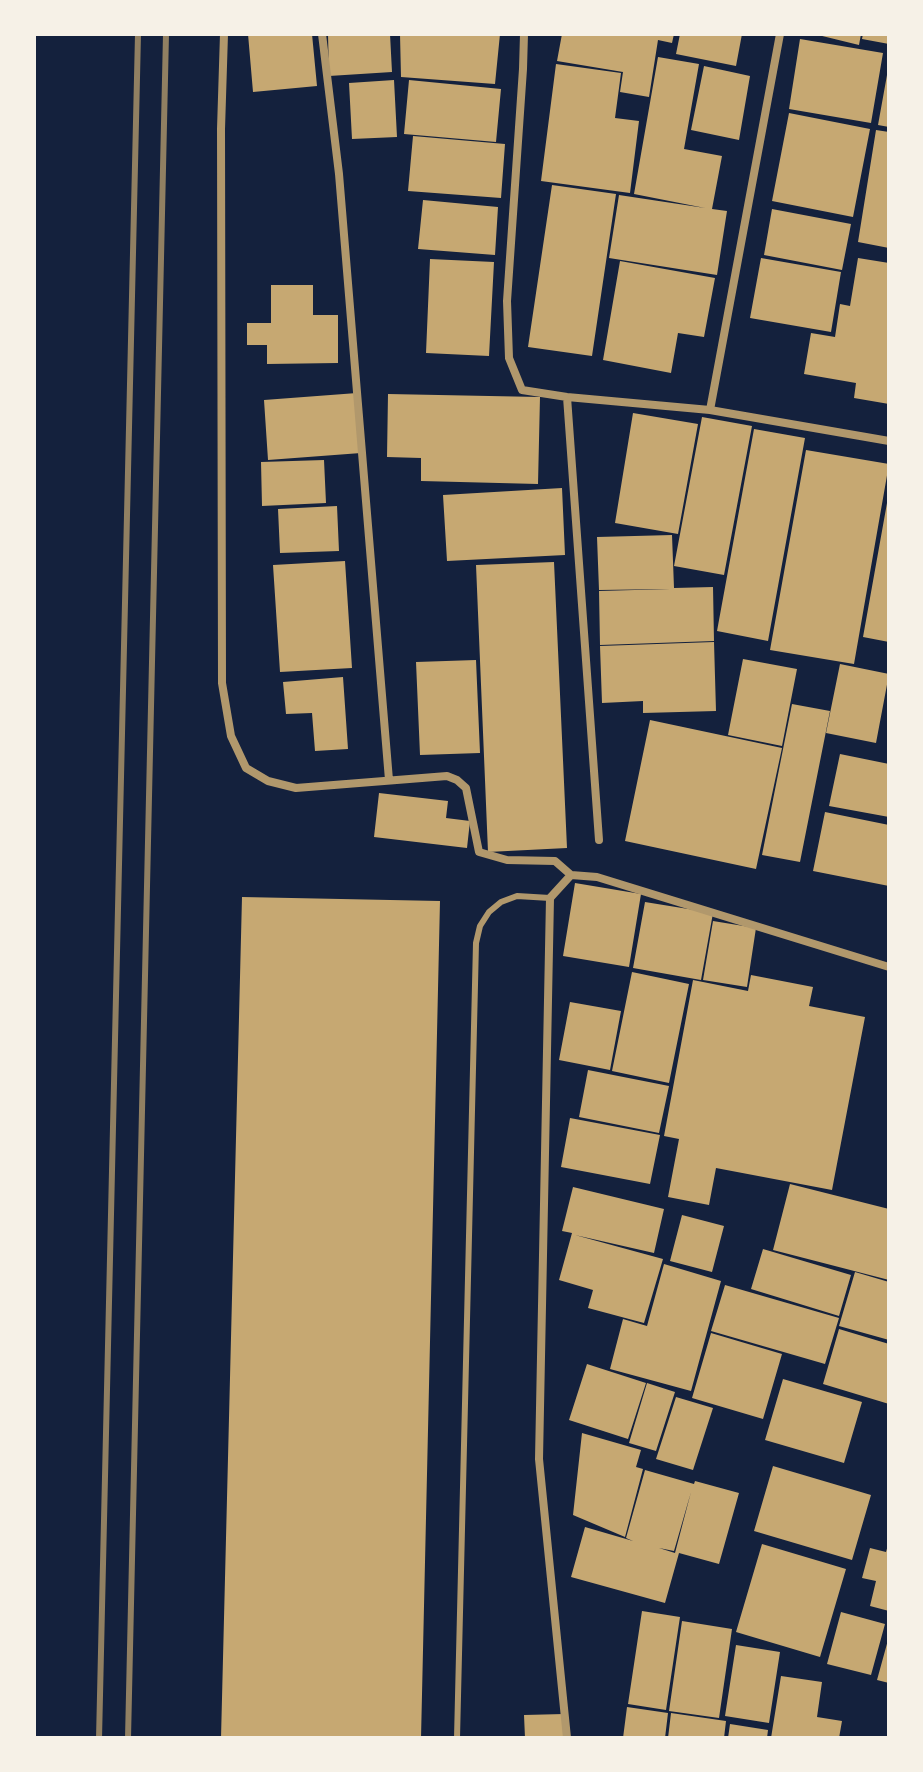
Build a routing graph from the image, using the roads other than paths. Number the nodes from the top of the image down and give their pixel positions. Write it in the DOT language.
graph roads {
  1 [pos="224,34"];
  2 [pos="322,34"];
  3 [pos="524,34"];
  4 [pos="780,34"];
  5 [pos="567,397"];
  6 [pos="710,410"];
  7 [pos="889,441"];
  8 [pos="389,780"];
  9 [pos="599,840"];
  10 [pos="571,875"];
  11 [pos="550,898"];
  12 [pos="889,967"];
  13 [pos="457,1738"];
  14 [pos="567,1738"];
  1 -- 8 [label="street"];
  2 -- 8 [label="street"];
  3 -- 5 [label="street"];
  4 -- 6 [label="street"];
  5 -- 6 [label="street"];
  5 -- 9 [label="street"];
  6 -- 7 [label="street"];
  8 -- 10 [label="street"];
  10 -- 11 [label="street"];
  10 -- 12 [label="street"];
  11 -- 13 [label="lane"];
  11 -- 14 [label="street"];
}
